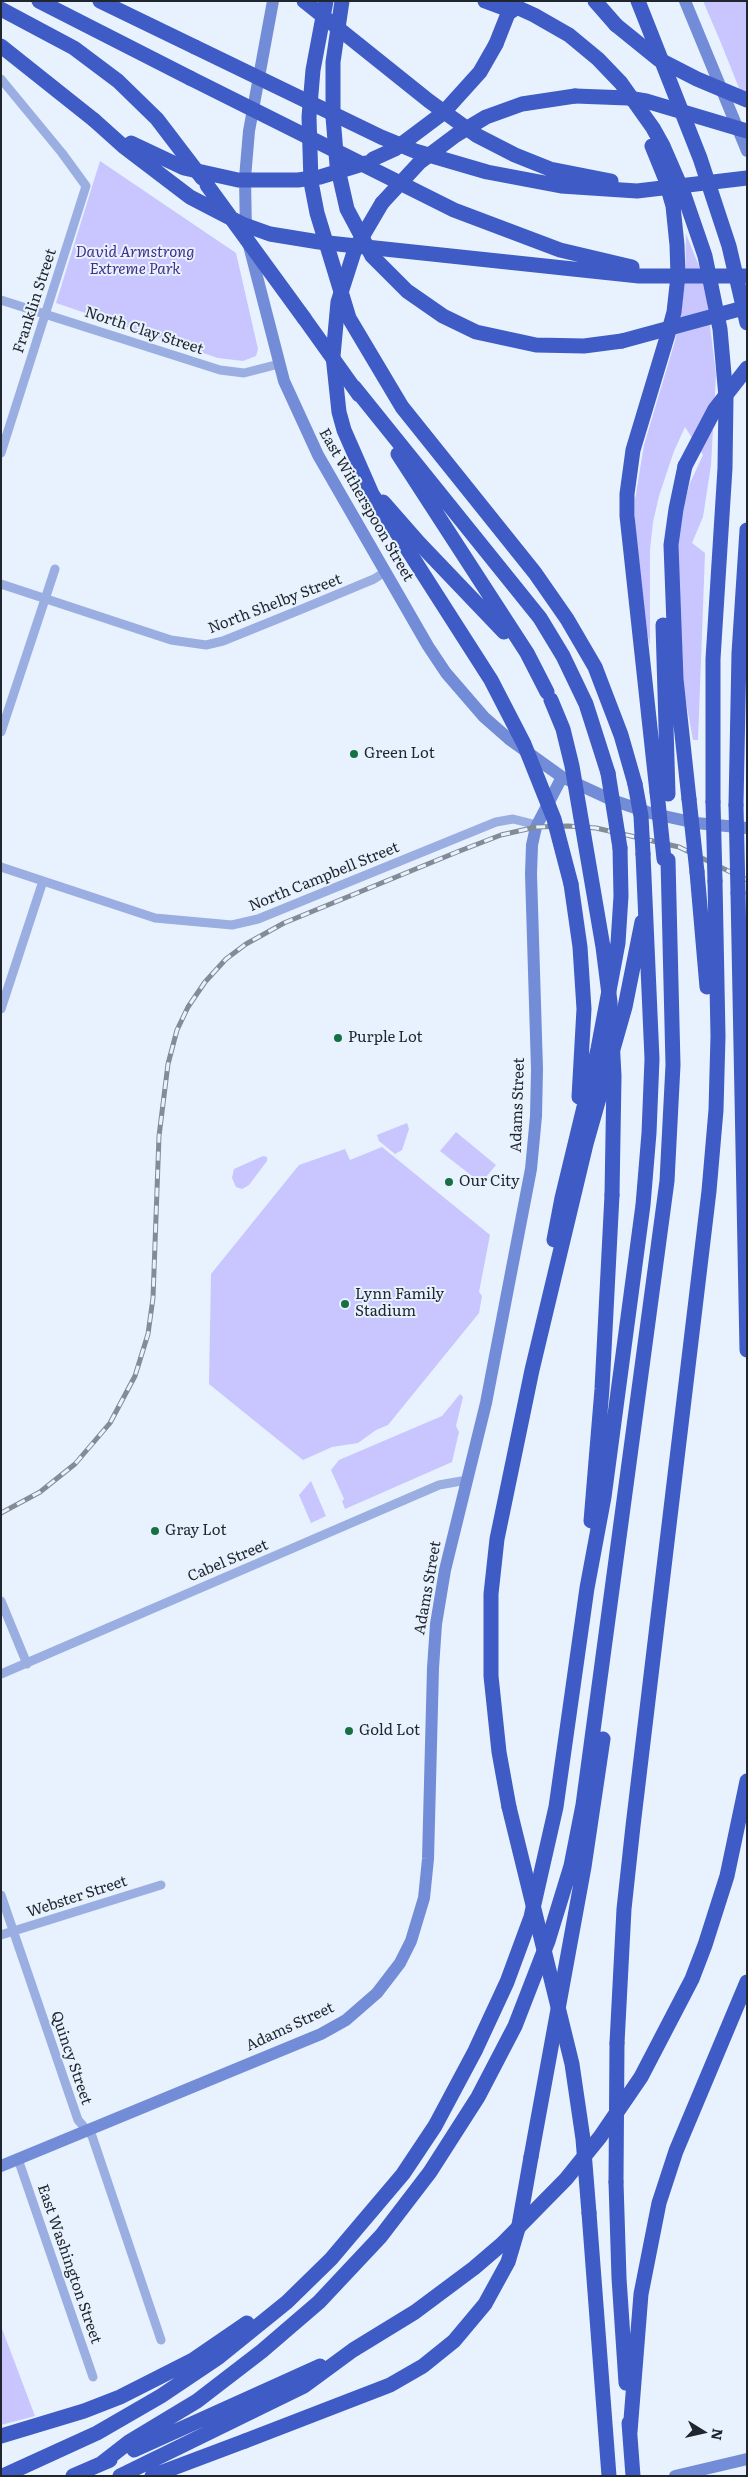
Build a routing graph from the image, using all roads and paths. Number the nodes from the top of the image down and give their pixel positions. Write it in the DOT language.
graph roads {
  1 [pos="39,1"];
  2 [pos="100,1"];
  3 [pos="273,1"];
  4 [pos="304,1"];
  5 [pos="326,1"];
  6 [pos="342,1"];
  7 [pos="485,1"];
  8 [pos="503,1"];
  9 [pos="513,1"];
  10 [pos="595,1"];
  11 [pos="638,1"];
  12 [pos="685,1"];
  13 [pos="1,9"];
  14 [pos="1,46"];
  15 [pos="1,79"];
  16 [pos="747,100"];
  17 [pos="94,120"];
  18 [pos="747,131"];
  19 [pos="747,151"];
  20 [pos="747,178"];
  21 [pos="675,187"];
  22 [pos="747,276"];
  23 [pos="708,277"];
  24 [pos="1,300"];
  25 [pos="747,307"];
  26 [pos="45,314"];
  27 [pos="747,323"];
  28 [pos="279,364"];
  29 [pos="747,368"];
  30 [pos="354,387"];
  31 [pos="1,453"];
  32 [pos="358,464"];
  33 [pos="685,466"];
  34 [pos="747,530"];
  35 [pos="55,569"];
  36 [pos="385,572"];
  37 [pos="1,584"];
  38 [pos="44,598"];
  39 [pos="549,696"];
  40 [pos="1,732"];
  41 [pos="562,777"];
  42 [pos="662,793"];
  43 [pos="537,825"];
  44 [pos="747,828"];
  45 [pos="1,867"];
  46 [pos="43,881"];
  47 [pos="646,906"];
  48 [pos="609,993"];
  49 [pos="1,1009"];
  50 [pos="743,1078"];
  51 [pos="747,1136"];
  52 [pos="709,1191"];
  53 [pos="562,1198"];
  54 [pos="747,1350"];
  55 [pos="532,1370"];
  56 [pos="467,1480"];
  57 [pos="587,1588"];
  58 [pos="1,1602"];
  59 [pos="606,1642"];
  60 [pos="27,1664"];
  61 [pos="1,1674"];
  62 [pos="747,1781"];
  63 [pos="161,1885"];
  64 [pos="1,1895"];
  65 [pos="13,1931"];
  66 [pos="1,1935"];
  67 [pos="747,1982"];
  68 [pos="446,2104"];
  69 [pos="87,2131"];
  70 [pos="18,2159"];
  71 [pos="1,2166"];
  72 [pos="162,2340"];
  73 [pos="353,2350"];
  74 [pos="93,2378"];
  75 [pos="630,2432"];
  76 [pos="1,2436"];
  77 [pos="747,2459"];
  78 [pos="102,2463"];
  79 [pos="3,2476"];
  80 [pos="73,2476"];
  81 [pos="120,2476"];
  82 [pos="152,2476"];
  83 [pos="609,2476"];
  84 [pos="633,2476"];
  85 [pos="675,2476"];
  1 -- 23 [label="highway, bridge"];
  2 -- 21 [label="highway, bridge"];
  3 -- 28 [label="street, East Witherspoon Street"];
  4 -- 21 [label="highway, bridge"];
  5 -- 47 [label="highway, bridge"];
  6 -- 25 [label="highway, bridge"];
  7 -- 42 [label="highway"];
  8 -- 52 [label="highway, bridge"];
  9 -- 17 [label="highway, bridge"];
  10 -- 16 [label="highway, bridge"];
  11 -- 27 [label="highway"];
  12 -- 19 [label="street"];
  13 -- 30 [label="highway, bridge"];
  14 -- 17 [label="highway"];
  15 -- 26 [label="street, Franklin Street"];
  17 -- 23 [label="highway, bridge"];
  18 -- 32 [label="highway, bridge"];
  20 -- 21 [label="highway, bridge"];
  22 -- 23 [label="highway, bridge"];
  24 -- 26 [label="street, North Clay Street"];
  26 -- 28 [label="street, North Clay Street"];
  26 -- 31 [label="street, Franklin Street"];
  28 -- 36 [label="street, East Witherspoon Street"];
  29 -- 33 [label="highway, bridge"];
  30 -- 39 [label="highway"];
  30 -- 48 [label="highway, bridge"];
  32 -- 39 [label="highway, bridge"];
  32 -- 53 [label="highway, bridge"];
  33 -- 42 [label="highway"];
  33 -- 52 [label="highway, bridge"];
  34 -- 50 [label="highway, bridge"];
  35 -- 38 [label="street"];
  36 -- 38 [label="street, North Shelby Street"];
  36 -- 41 [label="street, East Witherspoon Street"];
  37 -- 38 [label="street, North Shelby Street"];
  38 -- 40 [label="street"];
  39 -- 48 [label="highway, bridge"];
  41 -- 43 [label="street, Adams Street"];
  41 -- 44 [label="street, East Witherspoon Street"];
  42 -- 59 [label="highway"];
  43 -- 46 [label="street, North Campbell Street"];
  43 -- 56 [label="street, Adams Street"];
  45 -- 46 [label="street, North Campbell Street"];
  46 -- 49 [label="street"];
  47 -- 55 [label="highway"];
  47 -- 57 [label="highway"];
  48 -- 53 [label="highway"];
  48 -- 57 [label="highway, bridge"];
  50 -- 51 [label="highway"];
  50 -- 54 [label="highway"];
  52 -- 75 [label="highway, bridge"];
  53 -- 55 [label="highway"];
  55 -- 83 [label="highway, bridge"];
  56 -- 60 [label="street, Cabel Street"];
  56 -- 69 [label="street, Adams Street"];
  57 -- 68 [label="highway"];
  58 -- 60 [label="street"];
  59 -- 78 [label="highway"];
  59 -- 82 [label="highway, bridge"];
  60 -- 61 [label="street, Cabel Street"];
  62 -- 73 [label="highway"];
  63 -- 65 [label="street, Webster Street"];
  64 -- 65 [label="street, Quincy Street"];
  65 -- 66 [label="street, Webster Street"];
  65 -- 69 [label="street, Quincy Street"];
  67 -- 75 [label="highway"];
  68 -- 76 [label="highway"];
  68 -- 79 [label="highway"];
  69 -- 70 [label="street, Adams Street"];
  69 -- 72 [label="street, Quincy Street"];
  70 -- 71 [label="street, Adams Street"];
  70 -- 74 [label="street, East Washington Street"];
  73 -- 78 [label="highway"];
  73 -- 81 [label="highway"];
  75 -- 84 [label="highway"];
  77 -- 85 [label="street"];
  78 -- 80 [label="highway"];
}
